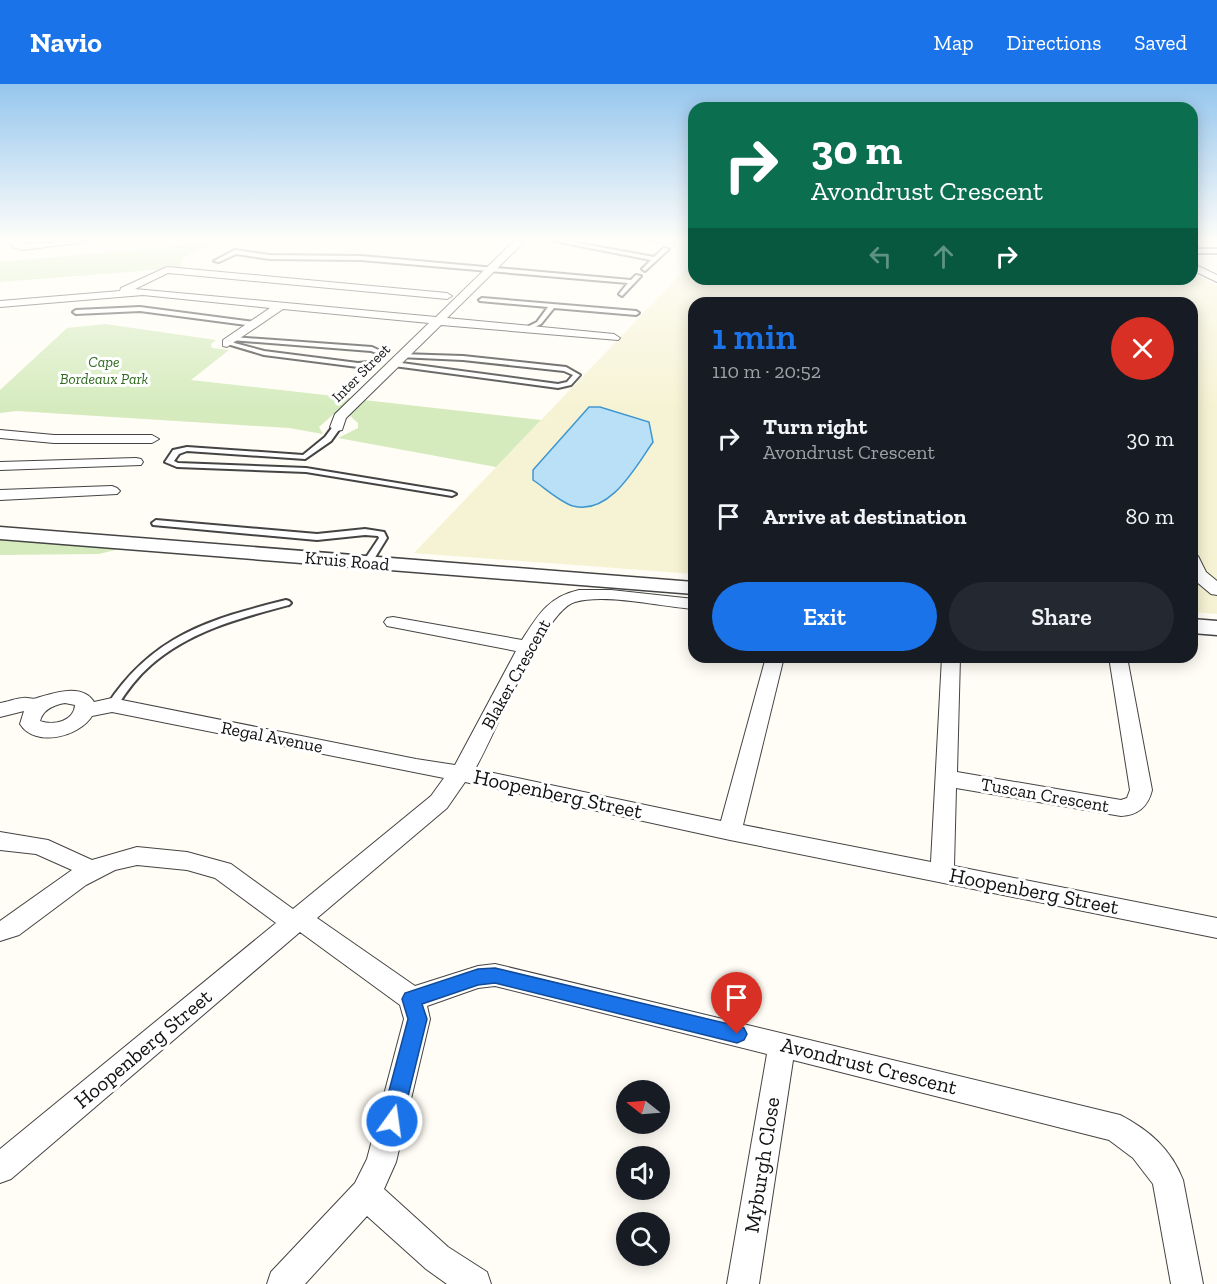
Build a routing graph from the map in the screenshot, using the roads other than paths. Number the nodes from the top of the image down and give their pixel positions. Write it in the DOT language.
graph roads {
  1 [pos="72,297"];
  2 [pos="184,297"];
  3 [pos="463,297"];
  4 [pos="482,300"];
  5 [pos="0,304"];
  6 [pos="281,305"];
  7 [pos="552,306"];
  8 [pos="76,312"];
  9 [pos="636,313"];
  10 [pos="439,321"];
  11 [pos="254,324"];
  12 [pos="527,329"];
  13 [pos="614,338"];
  14 [pos="230,341"];
  15 [pos="441,358"];
  16 [pos="398,360"];
  17 [pos="431,370"];
  18 [pos="338,427"];
  19 [pos="0,434"];
  20 [pos="54,438"];
  21 [pos="152,439"];
  22 [pos="305,457"];
  23 [pos="136,462"];
  24 [pos="0,466"];
  25 [pos="28,466"];
  26 [pos="306,470"];
  27 [pos="112,491"];
  28 [pos="453,494"];
  29 [pos="2,495"];
  30 [pos="156,523"];
  31 [pos="0,533"];
  32 [pos="368,562"];
  33 [pos="1198,573"];
  34 [pos="688,588"];
  35 [pos="1217,590"];
  36 [pos="286,603"];
  37 [pos="688,603"];
  38 [pos="393,622"];
  39 [pos="1198,626"];
  40 [pos="1217,628"];
  41 [pos="528,647"];
  42 [pos="773,663"];
  43 [pos="951,663"];
  44 [pos="1119,663"];
  45 [pos="112,705"];
  46 [pos="38,707"];
  47 [pos="0,710"];
  48 [pos="85,711"];
  49 [pos="459,773"];
  50 [pos="946,778"];
  51 [pos="730,831"];
  52 [pos="0,841"];
  53 [pos="92,871"];
  54 [pos="942,872"];
  55 [pos="296,921"];
  56 [pos="1217,928"];
  57 [pos="0,931"];
  58 [pos="412,999"];
  59 [pos="782,1045"];
  60 [pos="0,1168"];
  61 [pos="366,1194"];
  62 [pos="283,1284"];
  63 [pos="475,1284"];
  64 [pos="743,1284"];
  65 [pos="1187,1284"];
  1 -- 5 [label="street"];
  2 -- 6 [label="street"];
  3 -- 10 [label="street, Inter Street"];
  4 -- 7 [label="lane"];
  6 -- 10 [label="street"];
  6 -- 11 [label="street"];
  7 -- 9 [label="lane"];
  7 -- 12 [label="lane"];
  8 -- 11 [label="lane"];
  10 -- 12 [label="street"];
  10 -- 16 [label="street, Inter Street"];
  11 -- 14 [label="street"];
  12 -- 13 [label="street"];
  14 -- 14 [label="lane"];
  15 -- 16 [label="lane"];
  15 -- 17 [label="lane"];
  15 -- 17 [label="lane"];
  16 -- 17 [label="lane"];
  16 -- 18 [label="street, Inter Street"];
  18 -- 22 [label="lane"];
  19 -- 20 [label="street"];
  20 -- 21 [label="street"];
  20 -- 25 [label="street"];
  22 -- 26 [label="lane"];
  22 -- 26 [label="lane"];
  23 -- 25 [label="street"];
  24 -- 25 [label="street"];
  25 -- 29 [label="street"];
  26 -- 28 [label="lane"];
  27 -- 29 [label="street"];
  30 -- 32 [label="lane"];
  31 -- 32 [label="street, Kruis Road"];
  32 -- 34 [label="street, Kruis Road"];
  33 -- 35 [label="street"];
  36 -- 45 [label="lane"];
  37 -- 41 [label="street, Blaker Crescent"];
  38 -- 41 [label="street"];
  39 -- 40 [label="street"];
  41 -- 49 [label="street, Blaker Crescent"];
  42 -- 51 [label="street"];
  43 -- 50 [label="street"];
  44 -- 50 [label="street, Tuscan Crescent"];
  45 -- 48 [label="street, Regal Avenue"];
  45 -- 49 [label="street, Regal Avenue"];
  46 -- 47 [label="street"];
  46 -- 48 [label="street"];
  46 -- 48 [label="street, Regal Avenue"];
  49 -- 51 [label="street, Hoopenberg Street"];
  49 -- 55 [label="street, Hoopenberg Street"];
  50 -- 54 [label="street"];
  51 -- 54 [label="street, Hoopenberg Street"];
  52 -- 53 [label="street"];
  53 -- 55 [label="street"];
  53 -- 57 [label="street"];
  54 -- 56 [label="street, Hoopenberg Street"];
  55 -- 58 [label="street"];
  55 -- 60 [label="street, Hoopenberg Street"];
  58 -- 59 [label="street, Avondrust Crescent"];
  58 -- 61 [label="street"];
  59 -- 64 [label="street, Myburgh Close"];
  59 -- 65 [label="street, Avondrust Crescent"];
  61 -- 62 [label="street"];
  61 -- 63 [label="street"];
}
